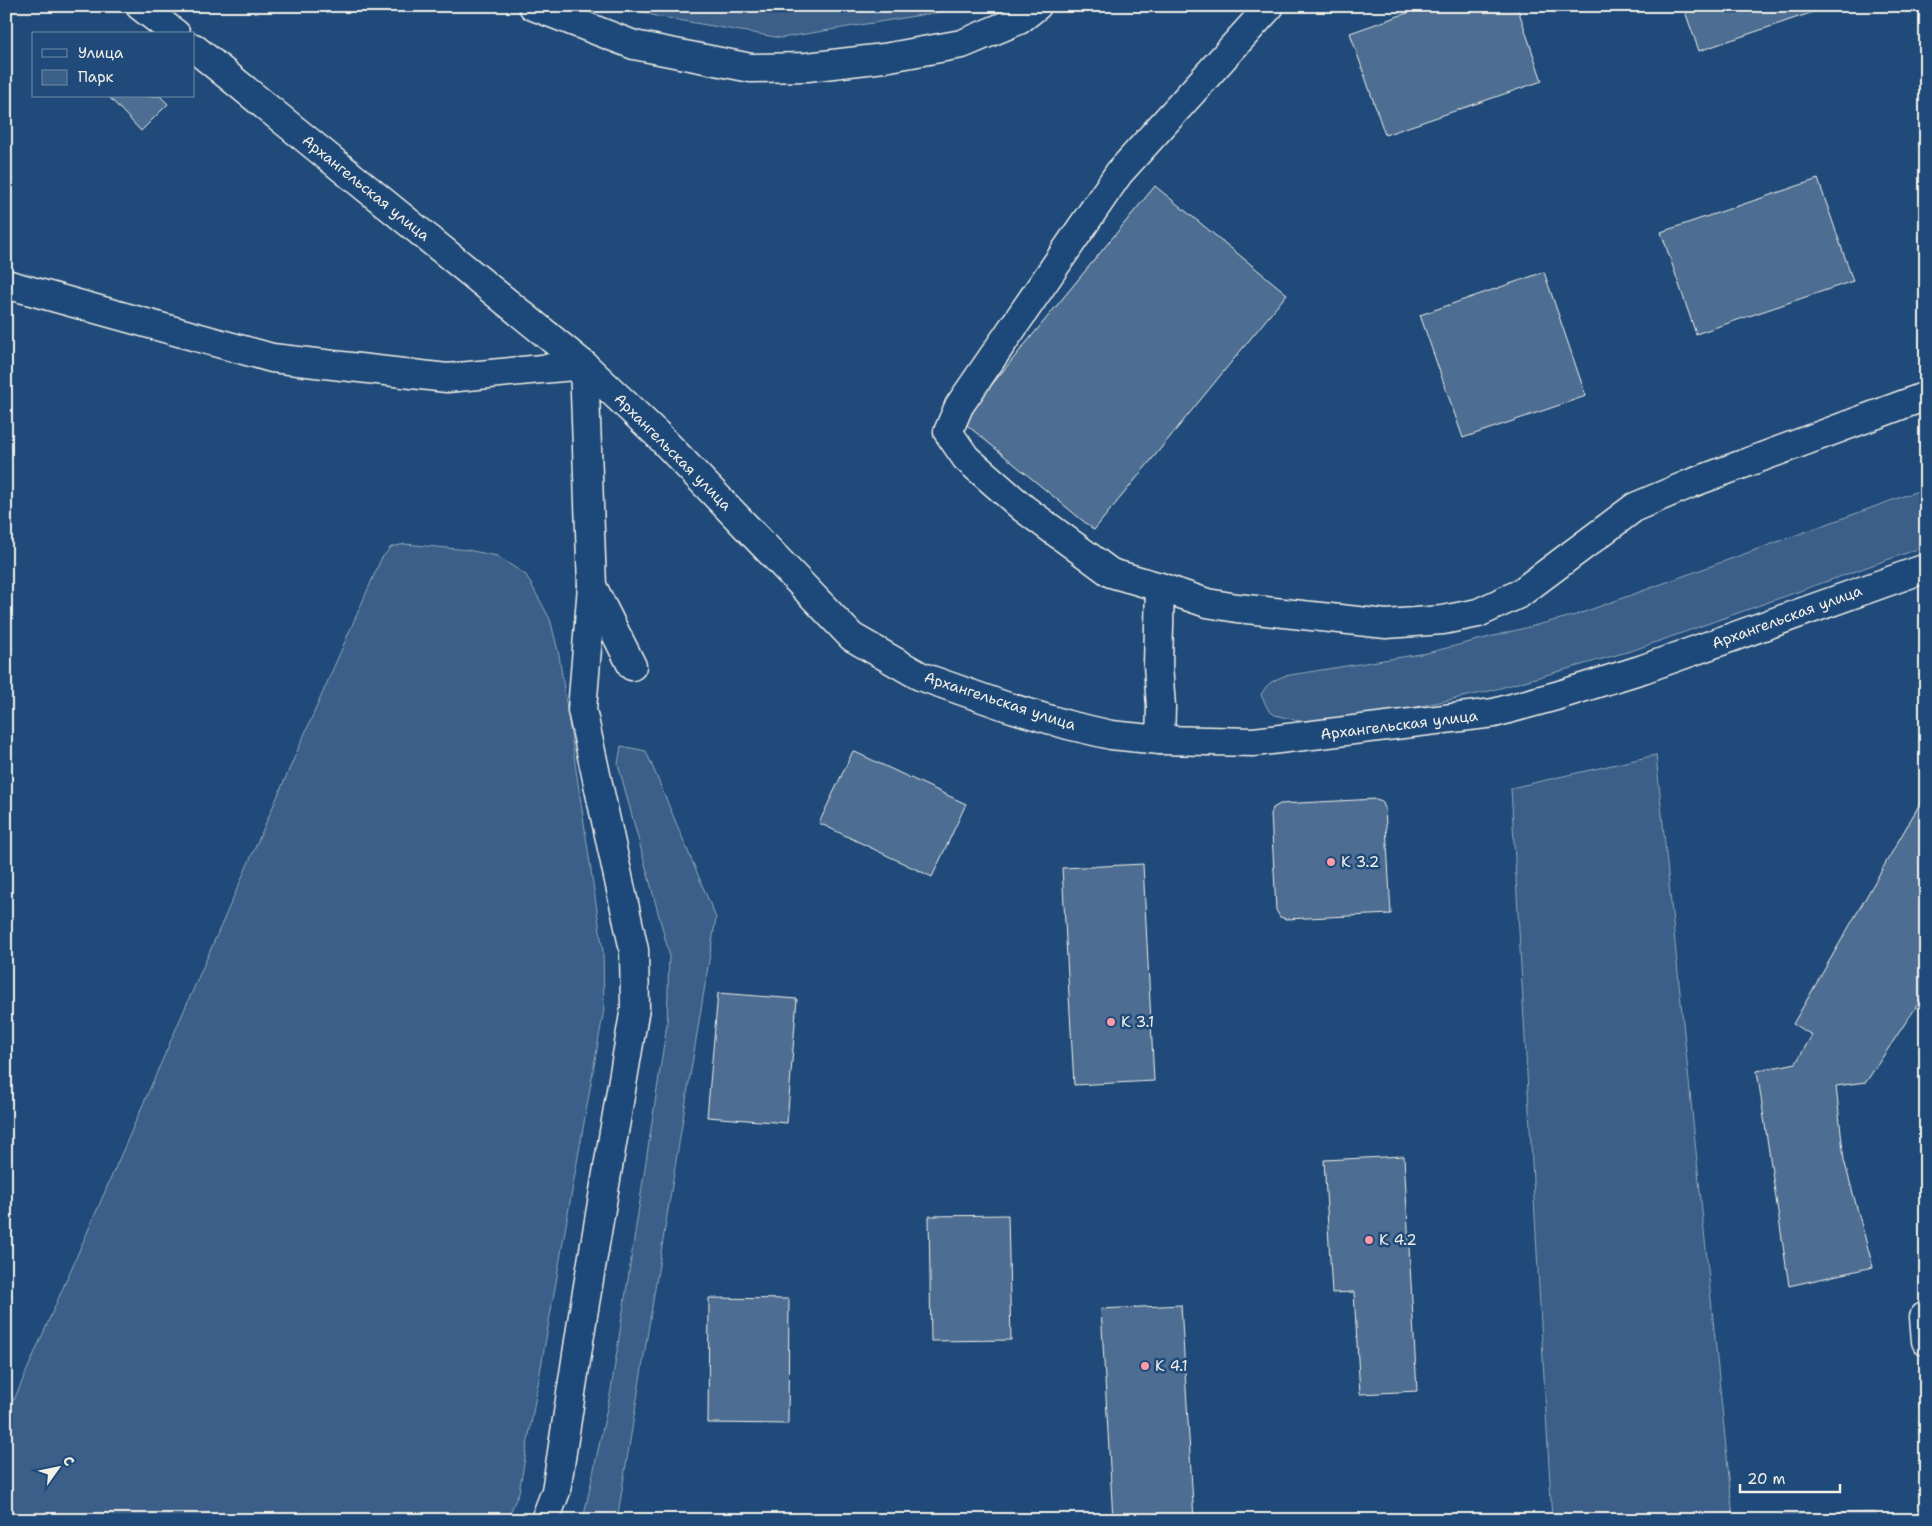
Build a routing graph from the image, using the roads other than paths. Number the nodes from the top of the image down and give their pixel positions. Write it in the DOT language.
graph roads {
  1 [pos="140,6"];
  2 [pos="533,6"];
  3 [pos="1037,6"];
  4 [pos="1270,6"];
  5 [pos="1247,17"];
  6 [pos="173,32"];
  7 [pos="195,49"];
  8 [pos="6,284"];
  9 [pos="584,365"];
  10 [pos="1926,396"];
  11 [pos="1926,568"];
  12 [pos="592,586"];
  13 [pos="1160,587"];
  14 [pos="632,666"];
  15 [pos="1160,740"];
  16 [pos="545,1520"];
  1 -- 6 [label="street"];
  2 -- 3 [label="street"];
  4 -- 5 [label="street"];
  5 -- 13 [label="street"];
  7 -- 9 [label="street, Архангельская улица"];
  8 -- 9 [label="street"];
  9 -- 12 [label="street"];
  9 -- 15 [label="street, Архангельская улица"];
  10 -- 13 [label="street"];
  11 -- 15 [label="street, Архангельская улица"];
  12 -- 14 [label="street"];
  12 -- 16 [label="street"];
  13 -- 15 [label="street"];
}
